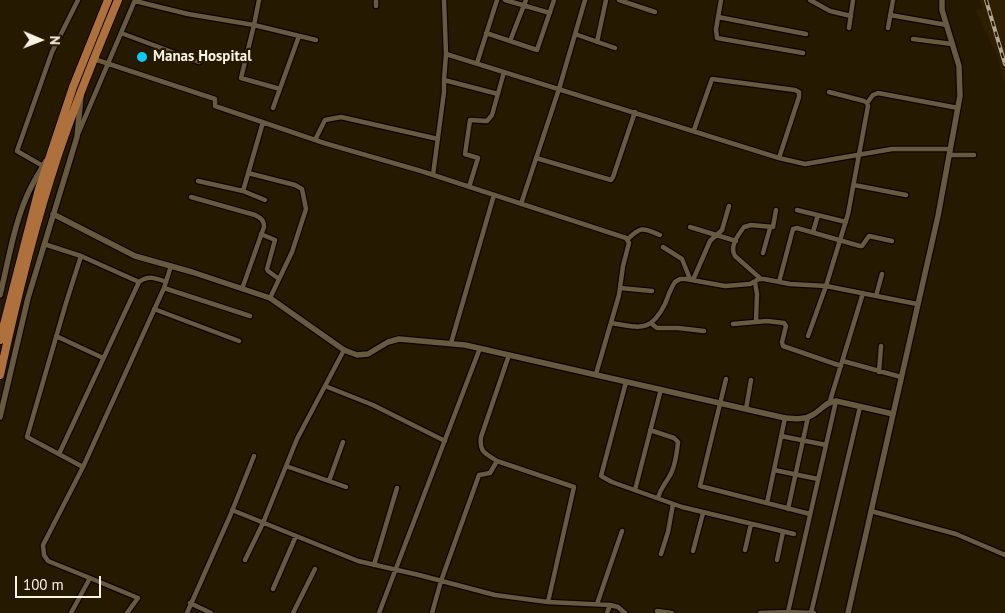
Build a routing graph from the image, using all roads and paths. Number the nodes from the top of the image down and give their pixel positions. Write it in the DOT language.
graph roads {
  1 [pos="78,0"];
  2 [pos="118,0"];
  3 [pos="259,0"];
  4 [pos="376,0"];
  5 [pos="444,0"];
  6 [pos="497,0"];
  7 [pos="505,0"];
  8 [pos="554,0"];
  9 [pos="585,0"];
  10 [pos="606,0"];
  11 [pos="619,0"];
  12 [pos="721,0"];
  13 [pos="810,0"];
  14 [pos="854,0"];
  15 [pos="892,0"];
  16 [pos="942,0"];
  17 [pos="105,1"];
  18 [pos="135,1"];
  19 [pos="525,2"];
  20 [pos="376,6"];
  21 [pos="655,12"];
  22 [pos="550,13"];
  23 [pos="890,15"];
  24 [pos="851,16"];
  25 [pos="718,17"];
  26 [pos="254,25"];
  27 [pos="947,26"];
  28 [pos="849,28"];
  29 [pos="888,28"];
  30 [pos="120,33"];
  31 [pos="486,33"];
  32 [pos="575,34"];
  33 [pos="806,34"];
  34 [pos="299,36"];
  35 [pos="913,39"];
  36 [pos="316,40"];
  37 [pos="510,41"];
  38 [pos="597,42"];
  39 [pos="952,44"];
  40 [pos="615,48"];
  41 [pos="804,53"];
  42 [pos="446,54"];
  43 [pos="94,59"];
  44 [pos="200,62"];
  45 [pos="477,63"];
  46 [pos="107,64"];
  47 [pos="504,72"];
  48 [pos="444,80"];
  49 [pos="82,89"];
  50 [pos="280,89"];
  51 [pos="559,89"];
  52 [pos="829,92"];
  53 [pos="498,94"];
  54 [pos="867,103"];
  55 [pos="273,108"];
  56 [pos="958,108"];
  57 [pos="636,112"];
  58 [pos="263,122"];
  59 [pos="694,130"];
  60 [pos="77,138"];
  61 [pos="438,139"];
  62 [pos="315,140"];
  63 [pos="51,152"];
  64 [pos="949,152"];
  65 [pos="860,154"];
  66 [pos="974,154"];
  67 [pos="536,158"];
  68 [pos="779,158"];
  69 [pos="43,166"];
  70 [pos="248,173"];
  71 [pos="433,175"];
  72 [pos="198,181"];
  73 [pos="854,185"];
  74 [pos="469,187"];
  75 [pos="243,191"];
  76 [pos="494,195"];
  77 [pos="906,195"];
  78 [pos="191,197"];
  79 [pos="265,200"];
  80 [pos="521,204"];
  81 [pos="729,206"];
  82 [pos="776,210"];
  83 [pos="797,210"];
  84 [pos="53,214"];
  85 [pos="818,215"];
  86 [pos="846,222"];
  87 [pos="690,227"];
  88 [pos="770,228"];
  89 [pos="812,232"];
  90 [pos="261,234"];
  91 [pos="660,235"];
  92 [pos="717,235"];
  93 [pos="628,239"];
  94 [pos="736,241"];
  95 [pos="892,241"];
  96 [pos="840,242"];
  97 [pos="44,244"];
  98 [pos="663,247"];
  99 [pos="763,253"];
  100 [pos="81,256"];
  101 [pos="171,266"];
  102 [pos="882,274"];
  103 [pos="279,278"];
  104 [pos="761,279"];
  105 [pos="691,280"];
  106 [pos="139,282"];
  107 [pos="166,282"];
  108 [pos="755,282"];
  109 [pos="779,282"];
  110 [pos="826,286"];
  111 [pos="164,288"];
  112 [pos="620,288"];
  113 [pos="242,289"];
  114 [pos="652,291"];
  115 [pos="863,293"];
  116 [pos="0,295"];
  117 [pos="876,296"];
  118 [pos="270,298"];
  119 [pos="917,304"];
  120 [pos="154,309"];
  121 [pos="250,316"];
  122 [pos="756,322"];
  123 [pos="611,323"];
  124 [pos="652,324"];
  125 [pos="733,324"];
  126 [pos="704,331"];
  127 [pos="56,336"];
  128 [pos="808,336"];
  129 [pos="0,340"];
  130 [pos="239,341"];
  131 [pos="451,344"];
  132 [pos="881,346"];
  133 [pos="480,348"];
  134 [pos="344,350"];
  135 [pos="509,355"];
  136 [pos="103,358"];
  137 [pos="842,363"];
  138 [pos="879,372"];
  139 [pos="596,374"];
  140 [pos="0,375"];
  141 [pos="901,376"];
  142 [pos="726,379"];
  143 [pos="751,380"];
  144 [pos="626,382"];
  145 [pos="326,386"];
  146 [pos="660,390"];
  147 [pos="833,401"];
  148 [pos="720,404"];
  149 [pos="860,407"];
  150 [pos="746,409"];
  151 [pos="893,414"];
  152 [pos="0,417"];
  153 [pos="808,417"];
  154 [pos="785,418"];
  155 [pos="650,430"];
  156 [pos="781,436"];
  157 [pos="445,441"];
  158 [pos="804,441"];
  159 [pos="343,442"];
  160 [pos="826,446"];
  161 [pos="59,454"];
  162 [pos="254,456"];
  163 [pos="497,461"];
  164 [pos="286,466"];
  165 [pos="83,467"];
  166 [pos="774,470"];
  167 [pos="796,475"];
  168 [pos="818,479"];
  169 [pos="329,481"];
  170 [pos="346,487"];
  171 [pos="397,488"];
  172 [pos="635,490"];
  173 [pos="658,498"];
  174 [pos="767,503"];
  175 [pos="673,504"];
  176 [pos="788,509"];
  177 [pos="232,510"];
  178 [pos="871,511"];
  179 [pos="703,513"];
  180 [pos="810,514"];
  181 [pos="263,523"];
  182 [pos="751,524"];
  183 [pos="622,531"];
  184 [pos="782,532"];
  185 [pos="794,534"];
  186 [pos="296,536"];
  187 [pos="745,550"];
  188 [pos="693,551"];
  189 [pos="662,554"];
  190 [pos="1005,555"];
  191 [pos="245,560"];
  192 [pos="777,560"];
  193 [pos="374,565"];
  194 [pos="315,569"];
  195 [pos="396,570"];
  196 [pos="90,578"];
  197 [pos="441,581"];
  198 [pos="273,589"];
  199 [pos="548,602"];
  200 [pos="190,603"];
  201 [pos="597,604"];
  202 [pos="610,605"];
  203 [pos="657,611"];
  204 [pos="788,612"];
  205 [pos="72,613"];
  206 [pos="127,613"];
  207 [pos="187,613"];
  208 [pos="211,613"];
  209 [pos="293,613"];
  210 [pos="379,613"];
  211 [pos="432,613"];
  212 [pos="607,613"];
  213 [pos="625,613"];
  214 [pos="672,613"];
  215 [pos="760,613"];
  216 [pos="812,613"];
  217 [pos="848,613"];
  1 -- 69 [label="street"];
  2 -- 43 [label="highway"];
  3 -- 26 [label="street"];
  4 -- 20 [label="street"];
  5 -- 42 [label="street"];
  6 -- 31 [label="street"];
  7 -- 19 [label="street"];
  8 -- 22 [label="street"];
  9 -- 32 [label="street"];
  10 -- 38 [label="street"];
  11 -- 21 [label="street"];
  12 -- 25 [label="street"];
  13 -- 24 [label="street"];
  14 -- 24 [label="street"];
  15 -- 23 [label="street"];
  16 -- 27 [label="street"];
  17 -- 63 [label="highway"];
  18 -- 26 [label="street"];
  18 -- 30 [label="street"];
  19 -- 22 [label="street"];
  19 -- 37 [label="street"];
  22 -- 37 [label="street"];
  23 -- 27 [label="street"];
  23 -- 29 [label="street"];
  24 -- 28 [label="street"];
  25 -- 33 [label="street"];
  25 -- 41 [label="street"];
  26 -- 34 [label="street"];
  26 -- 50 [label="street"];
  27 -- 39 [label="street"];
  30 -- 44 [label="street"];
  30 -- 46 [label="street"];
  31 -- 37 [label="street"];
  31 -- 45 [label="street"];
  32 -- 38 [label="street"];
  32 -- 51 [label="street"];
  34 -- 36 [label="street"];
  34 -- 50 [label="street"];
  35 -- 39 [label="street"];
  38 -- 40 [label="street"];
  39 -- 56 [label="street"];
  42 -- 45 [label="street"];
  42 -- 48 [label="street"];
  43 -- 46 [label="street"];
  43 -- 49 [label="highway"];
  45 -- 47 [label="street"];
  46 -- 58 [label="street"];
  46 -- 60 [label="street"];
  47 -- 51 [label="street"];
  47 -- 53 [label="street"];
  48 -- 53 [label="street"];
  48 -- 61 [label="street"];
  49 -- 60 [label="street"];
  49 -- 140 [label="highway"];
  50 -- 55 [label="street"];
  51 -- 57 [label="street"];
  51 -- 67 [label="street"];
  52 -- 54 [label="street"];
  53 -- 74 [label="street"];
  54 -- 56 [label="street"];
  54 -- 65 [label="street"];
  56 -- 64 [label="street"];
  57 -- 59 [label="street"];
  57 -- 67 [label="street"];
  58 -- 62 [label="street"];
  58 -- 70 [label="street"];
  59 -- 68 [label="street"];
  59 -- 68 [label="street"];
  60 -- 84 [label="street"];
  61 -- 62 [label="street"];
  61 -- 71 [label="street"];
  62 -- 71 [label="street"];
  63 -- 69 [label="street"];
  63 -- 129 [label="highway"];
  64 -- 65 [label="street"];
  64 -- 66 [label="street"];
  64 -- 119 [label="street"];
  65 -- 68 [label="street"];
  65 -- 73 [label="street"];
  67 -- 80 [label="street"];
  69 -- 116 [label="street"];
  70 -- 75 [label="street"];
  70 -- 103 [label="street"];
  71 -- 74 [label="street"];
  72 -- 75 [label="street"];
  73 -- 77 [label="street"];
  73 -- 86 [label="street"];
  74 -- 76 [label="street"];
  75 -- 79 [label="street"];
  76 -- 80 [label="street"];
  76 -- 131 [label="street"];
  78 -- 90 [label="street"];
  80 -- 93 [label="street"];
  81 -- 92 [label="street"];
  82 -- 88 [label="street"];
  83 -- 85 [label="street"];
  84 -- 97 [label="street"];
  84 -- 101 [label="street"];
  85 -- 86 [label="street"];
  85 -- 89 [label="street"];
  86 -- 96 [label="street"];
  87 -- 92 [label="street"];
  88 -- 94 [label="street"];
  88 -- 99 [label="street"];
  89 -- 96 [label="street"];
  89 -- 109 [label="street"];
  90 -- 103 [label="street"];
  90 -- 113 [label="street"];
  91 -- 93 [label="street"];
  92 -- 94 [label="street"];
  92 -- 105 [label="street"];
  93 -- 112 [label="street"];
  94 -- 104 [label="street"];
  95 -- 96 [label="street"];
  96 -- 110 [label="street"];
  97 -- 100 [label="street"];
  97 -- 152 [label="street"];
  98 -- 105 [label="street"];
  100 -- 106 [label="street"];
  100 -- 127 [label="street"];
  101 -- 107 [label="street"];
  101 -- 113 [label="street"];
  102 -- 117 [label="street"];
  103 -- 118 [label="street"];
  104 -- 108 [label="street"];
  104 -- 109 [label="street"];
  105 -- 108 [label="street"];
  105 -- 124 [label="street"];
  106 -- 107 [label="street"];
  106 -- 136 [label="street"];
  107 -- 111 [label="street"];
  108 -- 122 [label="street"];
  109 -- 110 [label="street"];
  110 -- 115 [label="street"];
  110 -- 128 [label="street"];
  111 -- 120 [label="street"];
  111 -- 121 [label="street"];
  112 -- 114 [label="street"];
  112 -- 123 [label="street"];
  113 -- 118 [label="street"];
  115 -- 117 [label="street"];
  115 -- 137 [label="street"];
  117 -- 119 [label="street"];
  118 -- 134 [label="street"];
  119 -- 141 [label="street"];
  120 -- 130 [label="street"];
  120 -- 165 [label="street"];
  122 -- 125 [label="street"];
  122 -- 137 [label="street"];
  123 -- 124 [label="street"];
  123 -- 139 [label="street"];
  124 -- 126 [label="street"];
  127 -- 136 [label="street"];
  127 -- 161 [label="street"];
  131 -- 133 [label="street"];
  131 -- 134 [label="street"];
  132 -- 138 [label="street"];
  133 -- 135 [label="street"];
  133 -- 157 [label="street"];
  134 -- 145 [label="street"];
  135 -- 139 [label="street"];
  135 -- 163 [label="street"];
  136 -- 161 [label="street"];
  137 -- 138 [label="street"];
  137 -- 147 [label="street"];
  138 -- 141 [label="street"];
  139 -- 144 [label="street"];
  141 -- 151 [label="street"];
  142 -- 148 [label="street"];
  143 -- 150 [label="street"];
  144 -- 146 [label="street"];
  144 -- 172 [label="street"];
  145 -- 157 [label="street"];
  145 -- 164 [label="street"];
  146 -- 148 [label="street"];
  146 -- 155 [label="street"];
  147 -- 149 [label="street"];
  147 -- 153 [label="street"];
  147 -- 160 [label="street"];
  148 -- 150 [label="street"];
  148 -- 174 [label="street"];
  149 -- 151 [label="street"];
  149 -- 216 [label="street"];
  150 -- 154 [label="street"];
  151 -- 178 [label="street"];
  153 -- 154 [label="street"];
  153 -- 158 [label="street"];
  154 -- 156 [label="street"];
  155 -- 172 [label="street"];
  155 -- 173 [label="street"];
  156 -- 158 [label="street"];
  156 -- 166 [label="street"];
  157 -- 195 [label="street"];
  158 -- 160 [label="street"];
  158 -- 167 [label="street"];
  159 -- 169 [label="street"];
  160 -- 168 [label="street"];
  161 -- 165 [label="street"];
  162 -- 177 [label="street"];
  163 -- 197 [label="street"];
  163 -- 199 [label="street"];
  164 -- 169 [label="street"];
  164 -- 181 [label="street"];
  165 -- 196 [label="street"];
  166 -- 167 [label="street"];
  166 -- 174 [label="street"];
  167 -- 168 [label="street"];
  167 -- 176 [label="street"];
  168 -- 180 [label="street"];
  169 -- 170 [label="street"];
  171 -- 193 [label="street"];
  172 -- 173 [label="street"];
  173 -- 175 [label="street"];
  174 -- 176 [label="street"];
  175 -- 179 [label="street"];
  175 -- 189 [label="street"];
  176 -- 180 [label="street"];
  177 -- 181 [label="street"];
  177 -- 200 [label="street"];
  178 -- 190 [label="street"];
  178 -- 217 [label="street"];
  179 -- 182 [label="street"];
  179 -- 188 [label="street"];
  180 -- 204 [label="street"];
  181 -- 186 [label="street"];
  181 -- 191 [label="street"];
  182 -- 184 [label="street"];
  182 -- 187 [label="street"];
  183 -- 201 [label="street"];
  184 -- 185 [label="street"];
  184 -- 192 [label="street"];
  186 -- 193 [label="street"];
  186 -- 198 [label="street"];
  193 -- 195 [label="street"];
  194 -- 209 [label="street"];
  195 -- 197 [label="street"];
  195 -- 210 [label="street"];
  196 -- 205 [label="street"];
  196 -- 206 [label="street"];
  197 -- 199 [label="street"];
  197 -- 211 [label="street"];
  199 -- 201 [label="street"];
  200 -- 207 [label="street"];
  200 -- 208 [label="street"];
  201 -- 202 [label="street"];
  202 -- 212 [label="street"];
  202 -- 213 [label="street"];
  203 -- 214 [label="street"];
  204 -- 215 [label="street"];
  204 -- 216 [label="street"];
}
